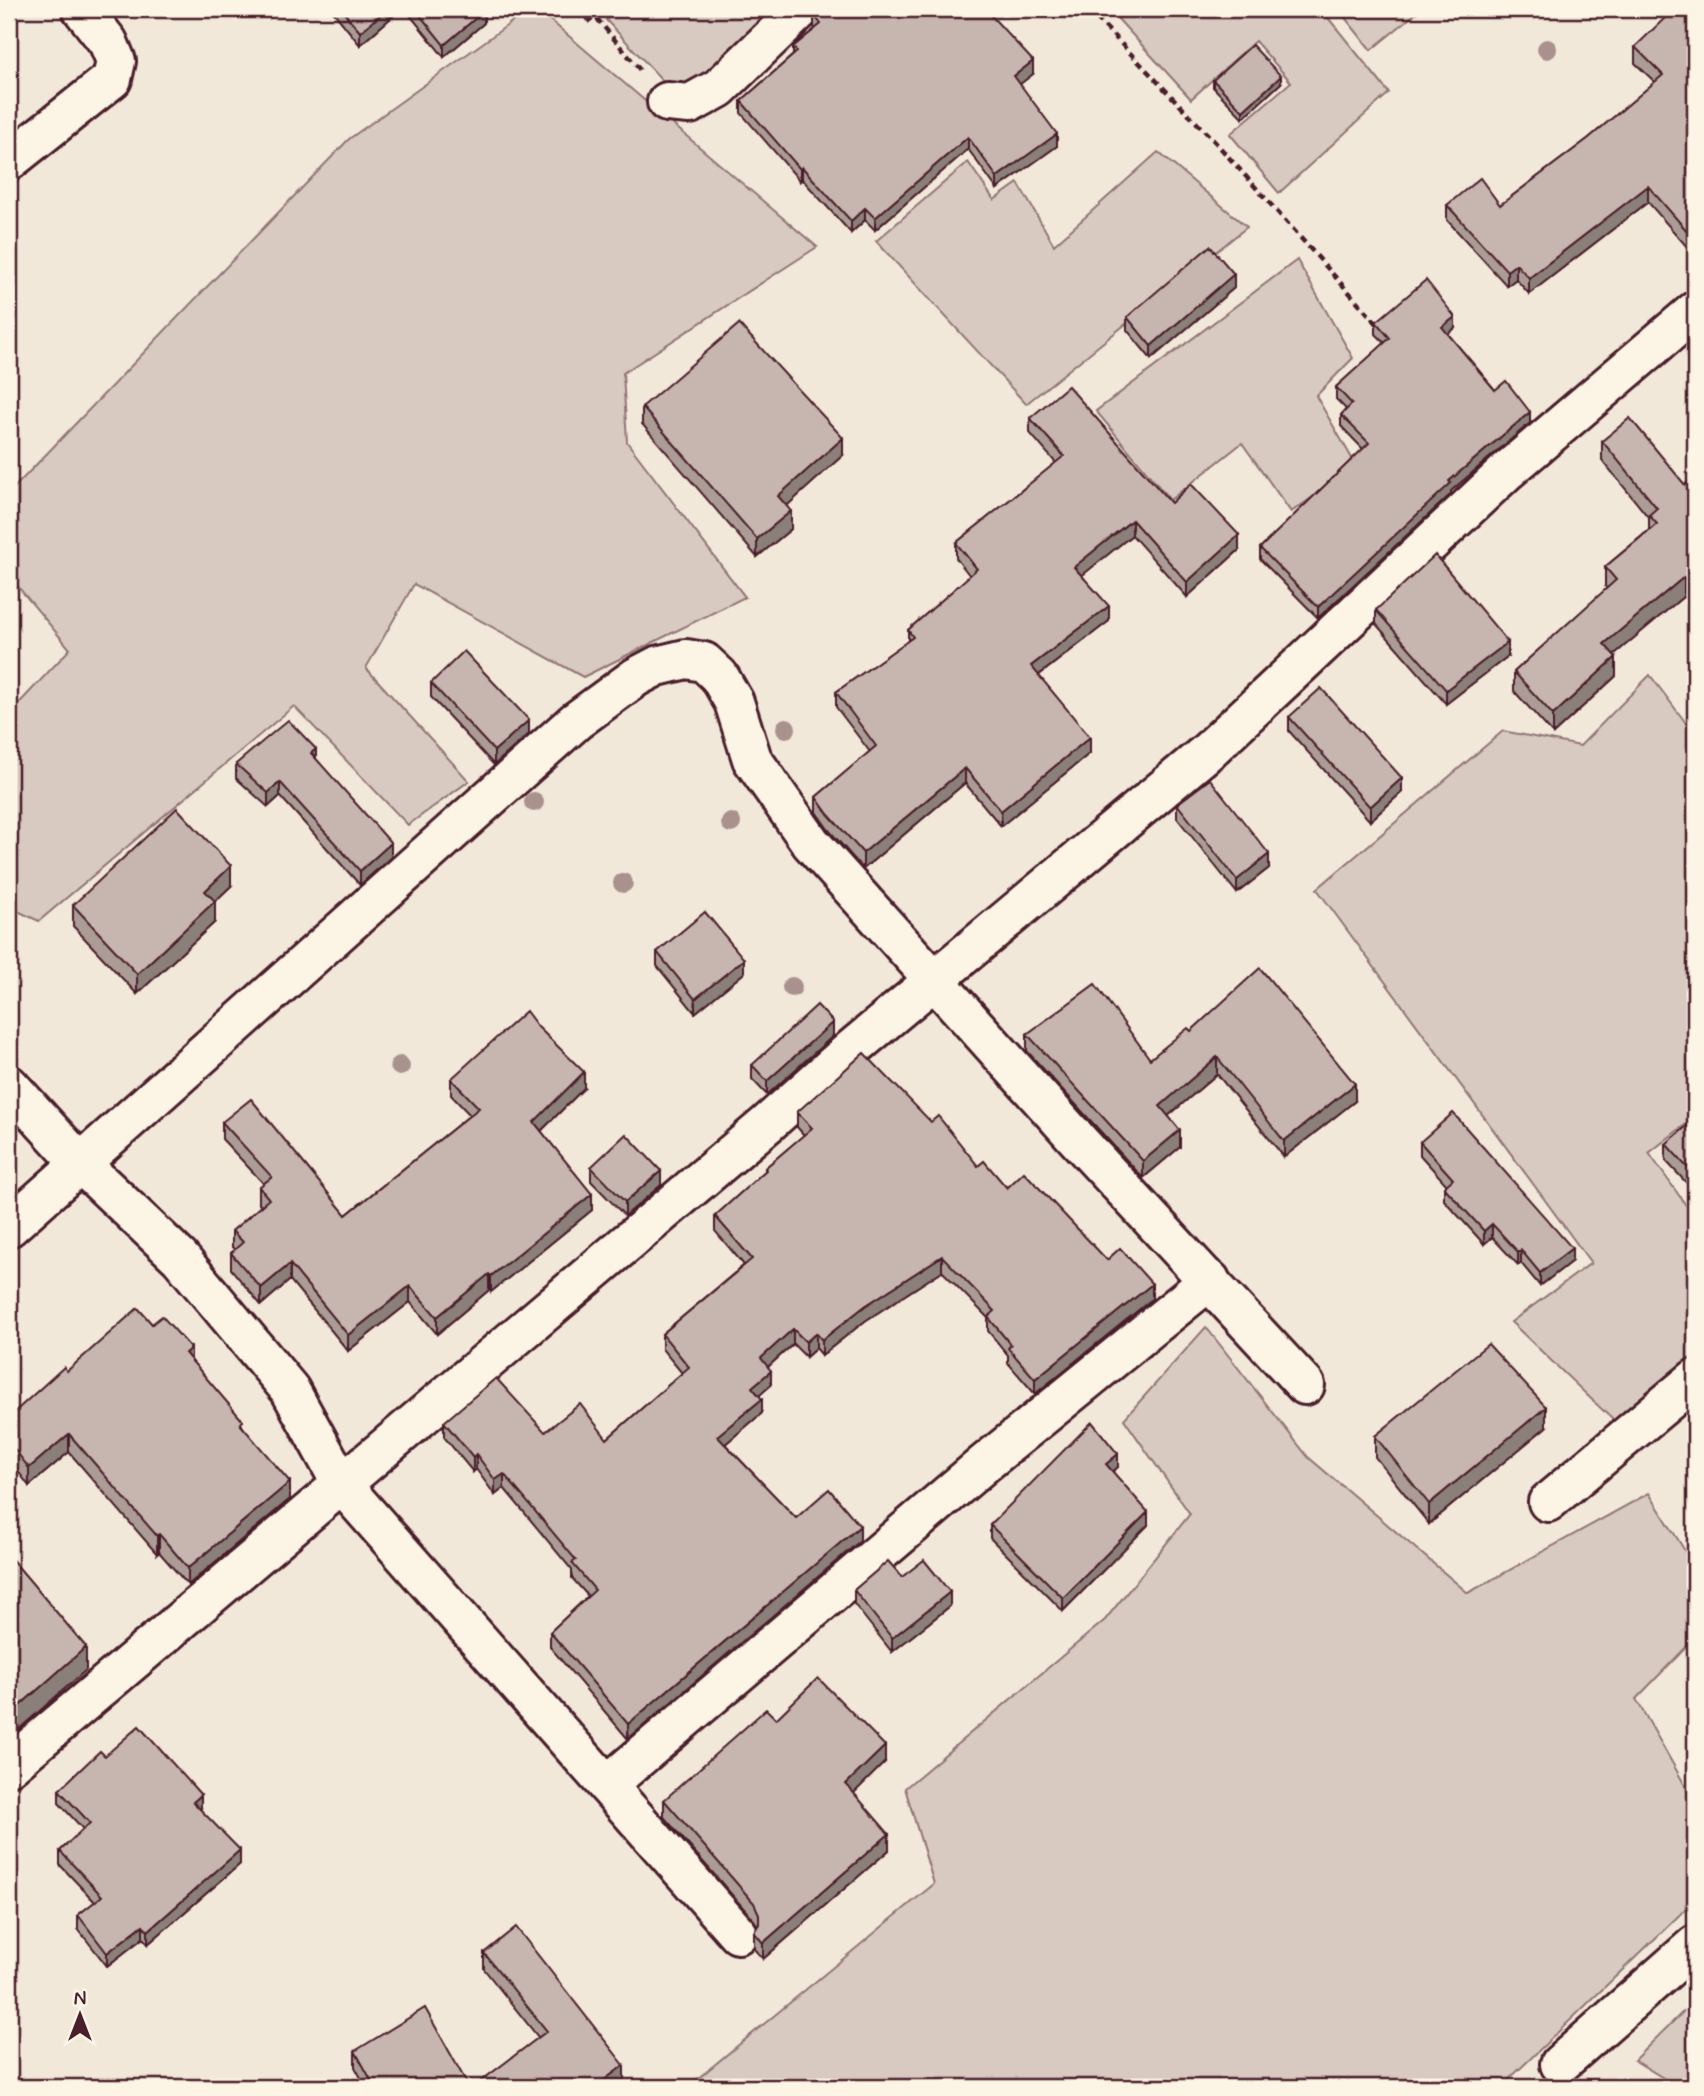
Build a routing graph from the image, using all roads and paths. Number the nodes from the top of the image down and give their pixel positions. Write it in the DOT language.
graph roads {
  1 [pos="82,9"];
  2 [pos="589,9"];
  3 [pos="800,9"];
  4 [pos="1088,9"];
  5 [pos="667,102"];
  6 [pos="9,161"];
  7 [pos="1695,311"];
  8 [pos="1380,328"];
  9 [pos="934,980"];
  10 [pos="9,1085"];
  11 [pos="82,1164"];
  12 [pos="9,1227"];
  13 [pos="1210,1280"];
  14 [pos="1695,1379"];
  15 [pos="1305,1385"];
  16 [pos="342,1485"];
  17 [pos="1548,1502"];
  18 [pos="9,1766"];
  19 [pos="607,1785"];
  20 [pos="738,1934"];
  21 [pos="1695,1945"];
  22 [pos="1560,2064"];
  1 -- 6 [label="street"];
  2 -- 5 [label="path"];
  3 -- 5 [label="street"];
  4 -- 8 [label="path"];
  7 -- 9 [label="street"];
  9 -- 11 [label="street"];
  9 -- 13 [label="street"];
  9 -- 16 [label="street"];
  10 -- 11 [label="street"];
  11 -- 12 [label="street"];
  11 -- 16 [label="street"];
  13 -- 15 [label="street"];
  13 -- 19 [label="street"];
  14 -- 17 [label="street"];
  16 -- 18 [label="street"];
  16 -- 19 [label="street"];
  19 -- 20 [label="street"];
  21 -- 22 [label="street"];
}
